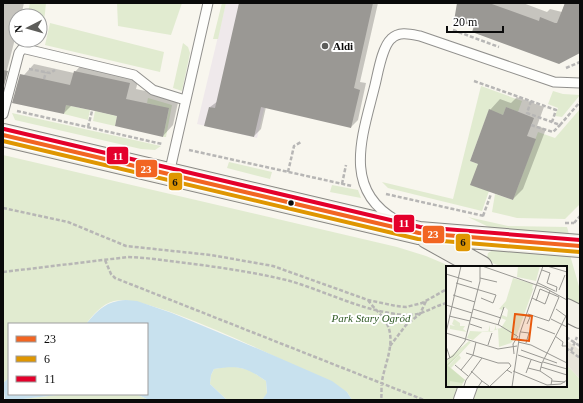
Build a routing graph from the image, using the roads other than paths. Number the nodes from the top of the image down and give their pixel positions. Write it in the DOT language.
graph roads {
  1 [pos="208,3"];
  2 [pos="580,83"];
  3 [pos="185,100"];
  4 [pos="4,111"];
  5 [pos="3,136"];
  6 [pos="169,174"];
  7 [pos="419,232"];
  8 [pos="579,245"];
  9 [pos="479,266"];
  10 [pos="567,310"];
  11 [pos="580,317"];
  12 [pos="468,387"];
  13 [pos="463,400"];
  1 -- 3 [label="lane"];
  2 -- 7 [label="lane"];
  3 -- 4 [label="lane"];
  3 -- 6 [label="lane"];
  5 -- 6 [label="main road"];
  6 -- 7 [label="main road"];
  7 -- 8 [label="main road"];
  7 -- 9 [label="main road"];
  10 -- 11 [label="main road"];
  12 -- 13 [label="street"];
}
